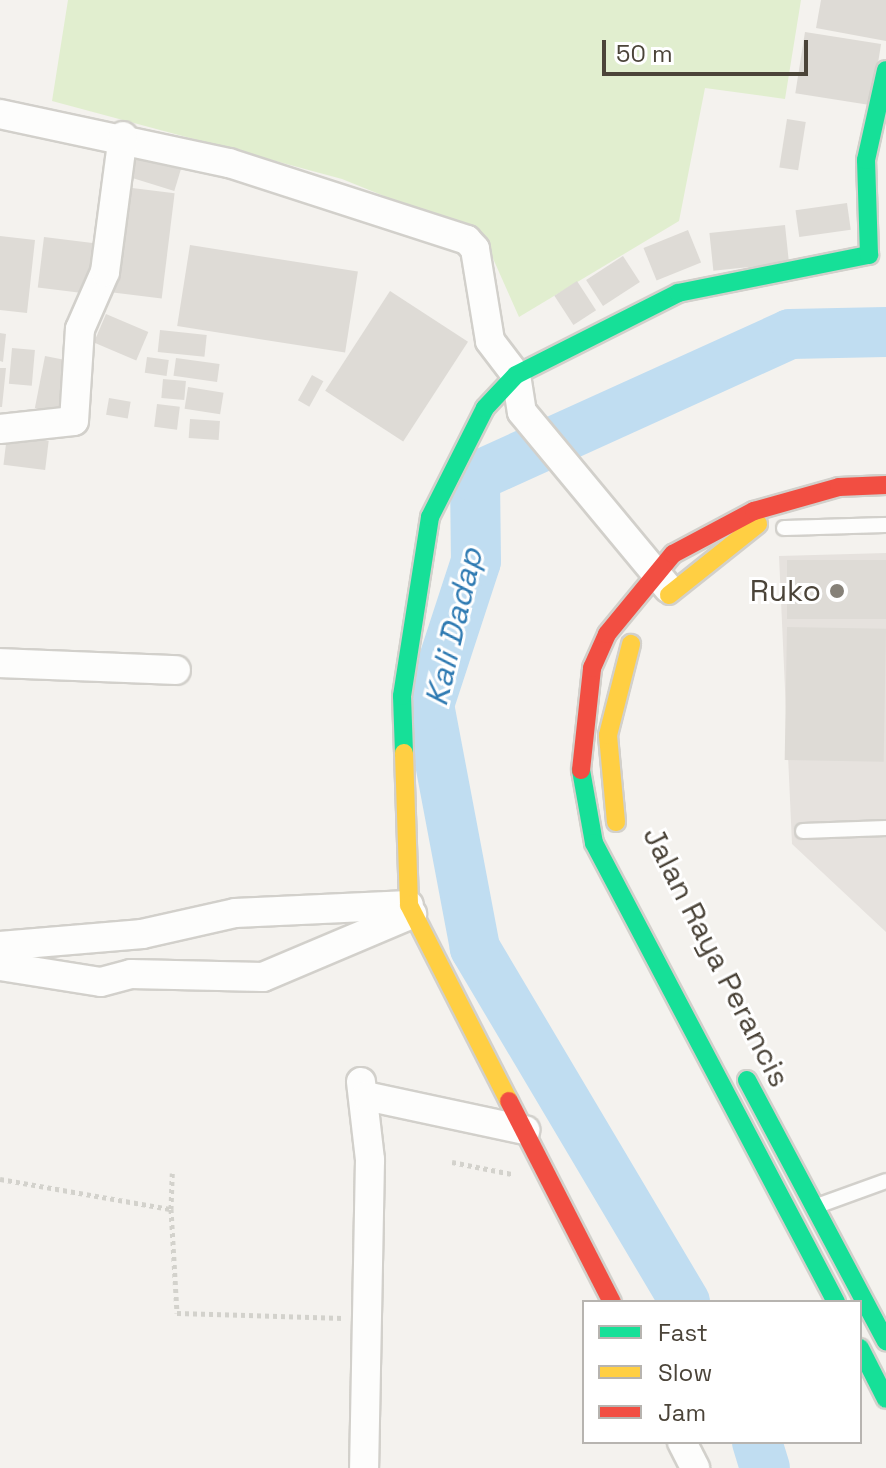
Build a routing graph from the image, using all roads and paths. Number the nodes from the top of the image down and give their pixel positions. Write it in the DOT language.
graph roads {
  1 [pos="886,70"];
  2 [pos="0,114"];
  3 [pos="123,136"];
  4 [pos="878,256"];
  5 [pos="516,375"];
  6 [pos="0,429"];
  7 [pos="886,485"];
  8 [pos="791,504"];
  9 [pos="886,525"];
  10 [pos="784,528"];
  11 [pos="657,599"];
  12 [pos="0,663"];
  13 [pos="176,670"];
  14 [pos="886,828"];
  15 [pos="803,831"];
  16 [pos="624,846"];
  17 [pos="411,910"];
  18 [pos="0,946"];
  19 [pos="0,966"];
  20 [pos="735,1057"];
  21 [pos="525,1130"];
  22 [pos="452,1162"];
  23 [pos="172,1173"];
  24 [pos="0,1179"];
  25 [pos="886,1181"];
  26 [pos="552,1182"];
  27 [pos="816,1207"];
  28 [pos="171,1209"];
  29 [pos="791,1217"];
  30 [pos="611,1300"];
  31 [pos="835,1300"];
  32 [pos="366,1318"];
  33 [pos="874,1319"];
  34 [pos="886,1341"];
  35 [pos="862,1352"];
  36 [pos="886,1399"];
  37 [pos="683,1444"];
  38 [pos="364,1468"];
  39 [pos="695,1468"];
  1 -- 4 [label="street"];
  2 -- 3 [label="street"];
  3 -- 5 [label="street"];
  3 -- 6 [label="street"];
  4 -- 5 [label="street"];
  5 -- 11 [label="street"];
  5 -- 17 [label="street"];
  7 -- 8 [label="street, Jalan Raya Perancis"];
  8 -- 11 [label="street, Jalan Raya Perancis"];
  8 -- 11 [label="street, Jalan Raya Perancis"];
  9 -- 10 [label="lane"];
  11 -- 16 [label="street, Jalan Raya Perancis"];
  11 -- 29 [label="street, Jalan Raya Perancis"];
  12 -- 13 [label="street"];
  14 -- 15 [label="lane"];
  17 -- 18 [label="street"];
  17 -- 19 [label="street"];
  17 -- 21 [label="street"];
  20 -- 27 [label="street, Jalan Raya Perancis"];
  21 -- 26 [label="street"];
  21 -- 32 [label="street"];
  22 -- 26 [label="path"];
  23 -- 28 [label="path"];
  24 -- 28 [label="path"];
  25 -- 27 [label="lane"];
  26 -- 30 [label="street"];
  27 -- 29 [label="lane"];
  27 -- 33 [label="street, Jalan Raya Perancis"];
  28 -- 32 [label="path"];
  29 -- 31 [label="street, Jalan Raya Perancis"];
  32 -- 38 [label="street"];
  33 -- 34 [label="street, Jalan Raya Perancis"];
  35 -- 36 [label="street"];
  37 -- 39 [label="street"];
}
